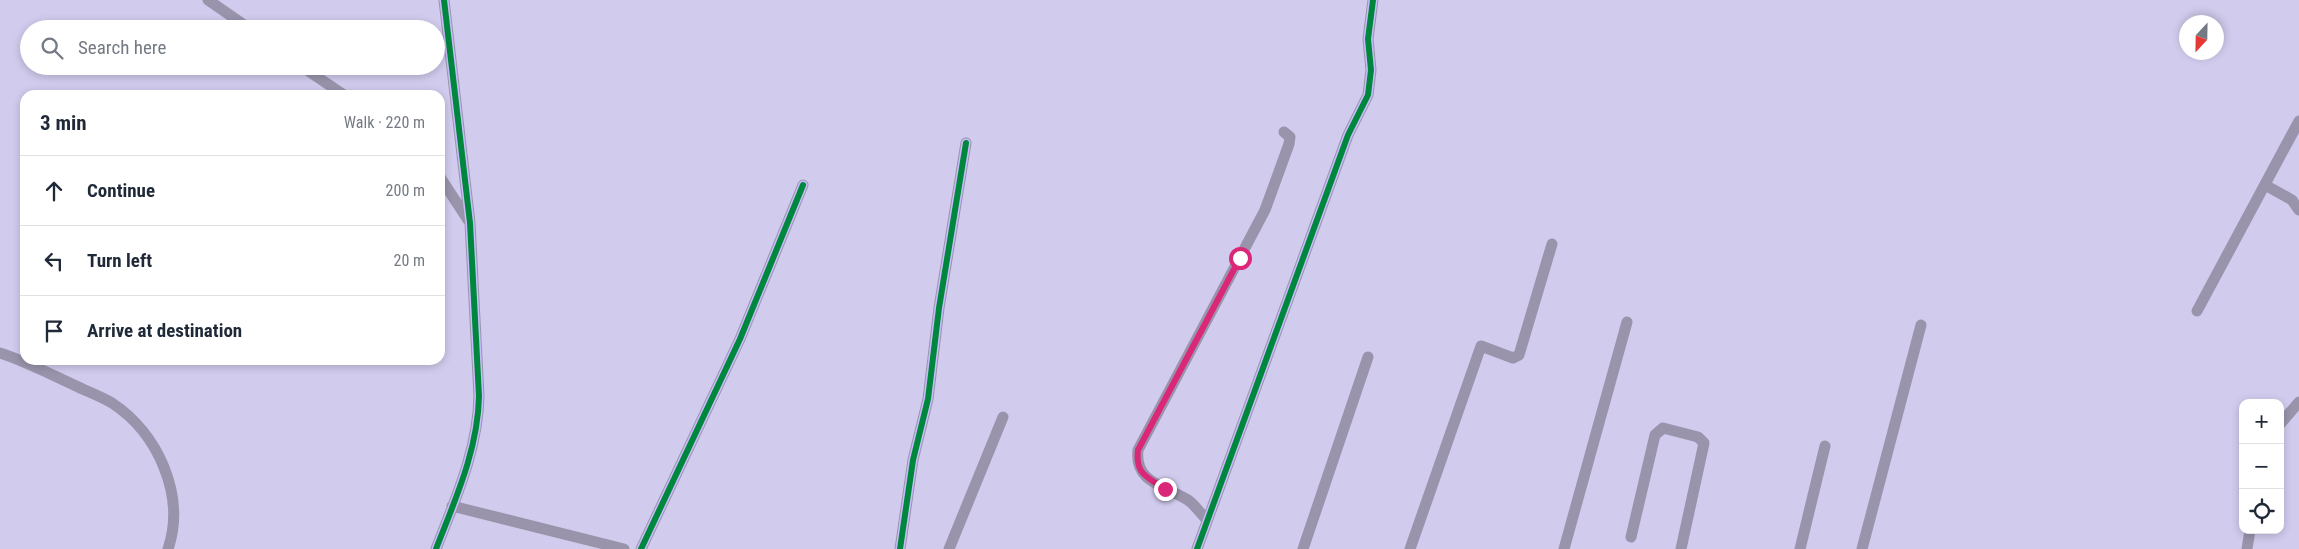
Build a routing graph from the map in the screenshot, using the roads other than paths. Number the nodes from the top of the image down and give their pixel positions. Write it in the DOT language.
graph roads {
  1 [pos="208,0"];
  2 [pos="444,0"];
  3 [pos="1372,0"];
  4 [pos="237,20"];
  5 [pos="314,75"];
  6 [pos="337,90"];
  7 [pos="2299,121"];
  8 [pos="1284,132"];
  9 [pos="966,142"];
  10 [pos="445,185"];
  11 [pos="802,185"];
  12 [pos="2265,185"];
  13 [pos="2299,210"];
  14 [pos="470,224"];
  15 [pos="1552,244"];
  16 [pos="2197,311"];
  17 [pos="1627,322"];
  18 [pos="1921,325"];
  19 [pos="0,353"];
  20 [pos="1368,357"];
  21 [pos="20,362"];
  22 [pos="27,365"];
  23 [pos="2299,402"];
  24 [pos="1002,417"];
  25 [pos="2284,419"];
  26 [pos="1825,446"];
  27 [pos="452,506"];
  28 [pos="1207,520"];
  29 [pos="2249,534"];
  30 [pos="1631,538"];
  31 [pos="168,549"];
  32 [pos="436,549"];
  33 [pos="624,549"];
  34 [pos="641,549"];
  35 [pos="900,549"];
  36 [pos="949,549"];
  37 [pos="1197,549"];
  38 [pos="1303,549"];
  39 [pos="1410,549"];
  40 [pos="1564,549"];
  41 [pos="1681,549"];
  42 [pos="1800,549"];
  43 [pos="1862,549"];
  44 [pos="2247,549"];
  1 -- 4 [label="street"];
  2 -- 14 [label="street"];
  3 -- 28 [label="street"];
  5 -- 6 [label="street"];
  7 -- 12 [label="street"];
  8 -- 28 [label="street"];
  9 -- 35 [label="street"];
  10 -- 14 [label="street"];
  11 -- 34 [label="street"];
  12 -- 13 [label="street"];
  12 -- 16 [label="street"];
  14 -- 27 [label="street"];
  15 -- 39 [label="street"];
  17 -- 40 [label="street"];
  18 -- 43 [label="street"];
  19 -- 21 [label="street"];
  20 -- 38 [label="street"];
  22 -- 31 [label="street"];
  23 -- 25 [label="street"];
  24 -- 36 [label="street"];
  26 -- 42 [label="street"];
  27 -- 32 [label="street"];
  27 -- 33 [label="street"];
  28 -- 37 [label="street"];
  29 -- 44 [label="street"];
  30 -- 41 [label="street"];
}
